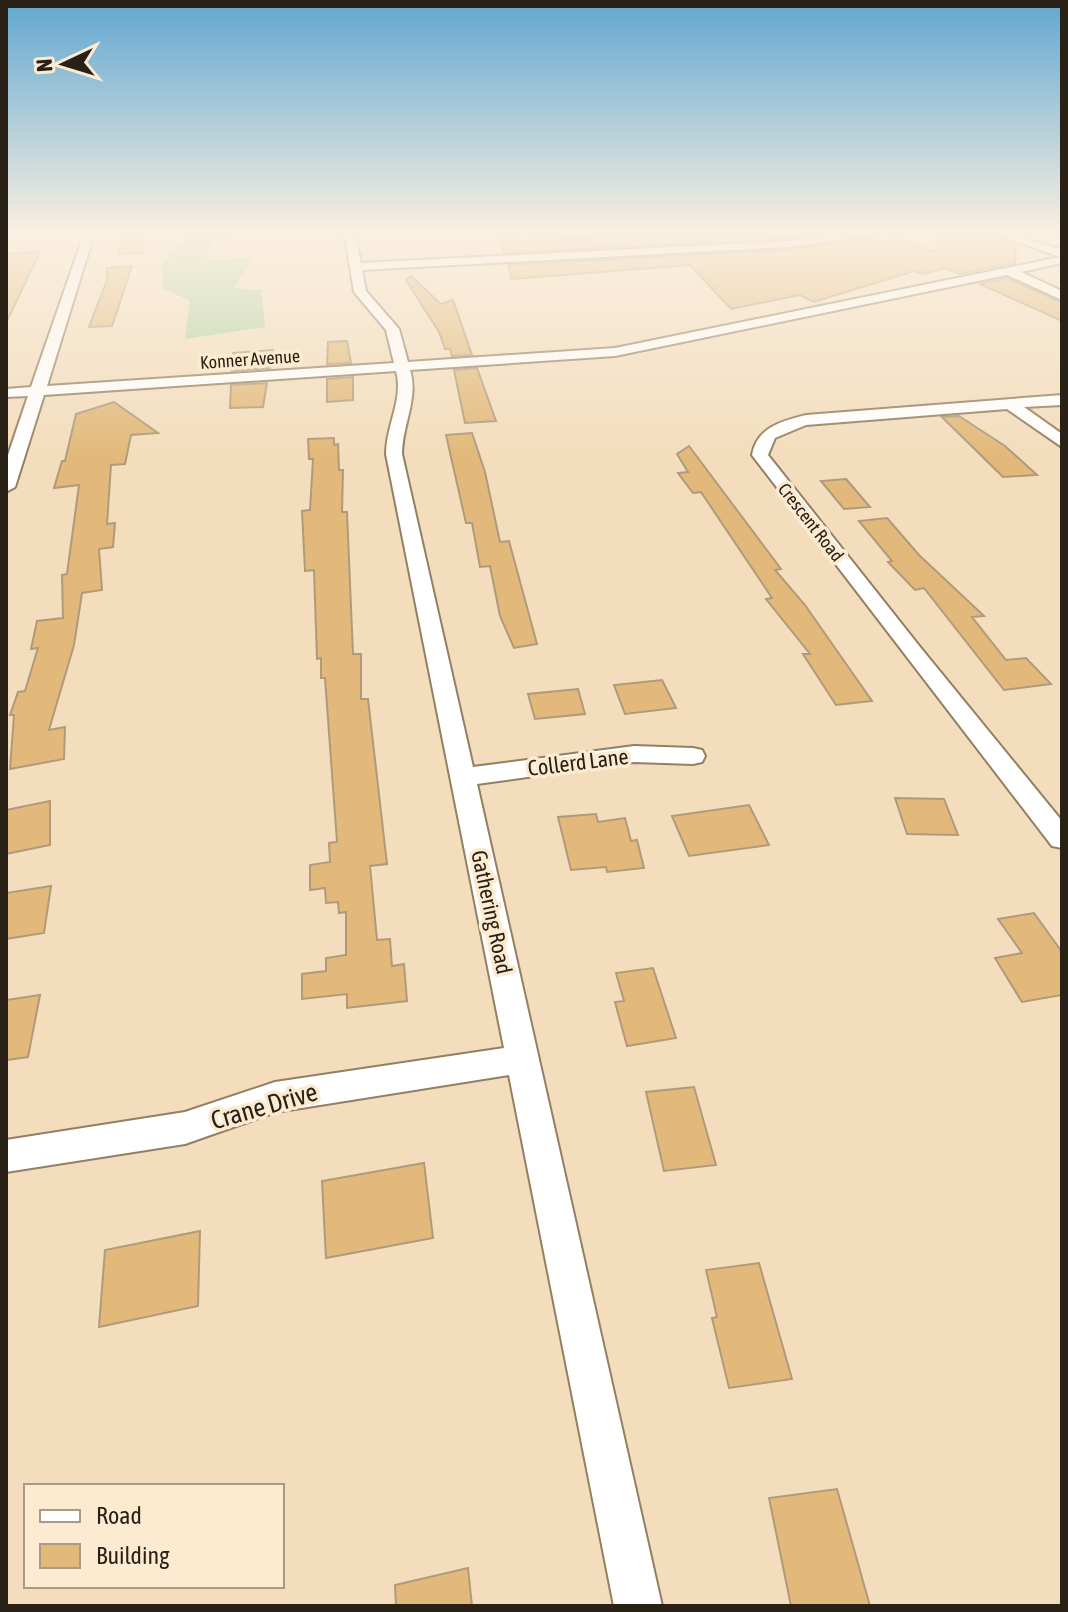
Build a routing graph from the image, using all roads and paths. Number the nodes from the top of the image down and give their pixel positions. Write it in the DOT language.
graph roads {
  1 [pos="65,306"];
  2 [pos="372,306"];
  3 [pos="838,306"];
  4 [pos="401,367"];
  5 [pos="37,391"];
  6 [pos="6,393"];
  7 [pos="1062,400"];
  8 [pos="1011,405"];
  9 [pos="1062,442"];
  10 [pos="6,487"];
  11 [pos="693,756"];
  12 [pos="464,777"];
  13 [pos="1062,839"];
  14 [pos="523,1059"];
  15 [pos="6,1156"];
  16 [pos="638,1606"];
  1 -- 5 [label="street"];
  2 -- 4 [label="street, Gathering Road"];
  3 -- 4 [label="street, Konner Avenue"];
  4 -- 5 [label="street, Konner Avenue"];
  4 -- 12 [label="street, Gathering Road"];
  5 -- 6 [label="street, Konner Avenue"];
  5 -- 10 [label="street"];
  7 -- 8 [label="street, Crescent Road"];
  8 -- 9 [label="street"];
  8 -- 13 [label="street, Crescent Road"];
  11 -- 12 [label="street, Collerd Lane"];
  12 -- 14 [label="street, Gathering Road"];
  14 -- 15 [label="street, Crane Drive"];
  14 -- 16 [label="street, Gathering Road"];
}
